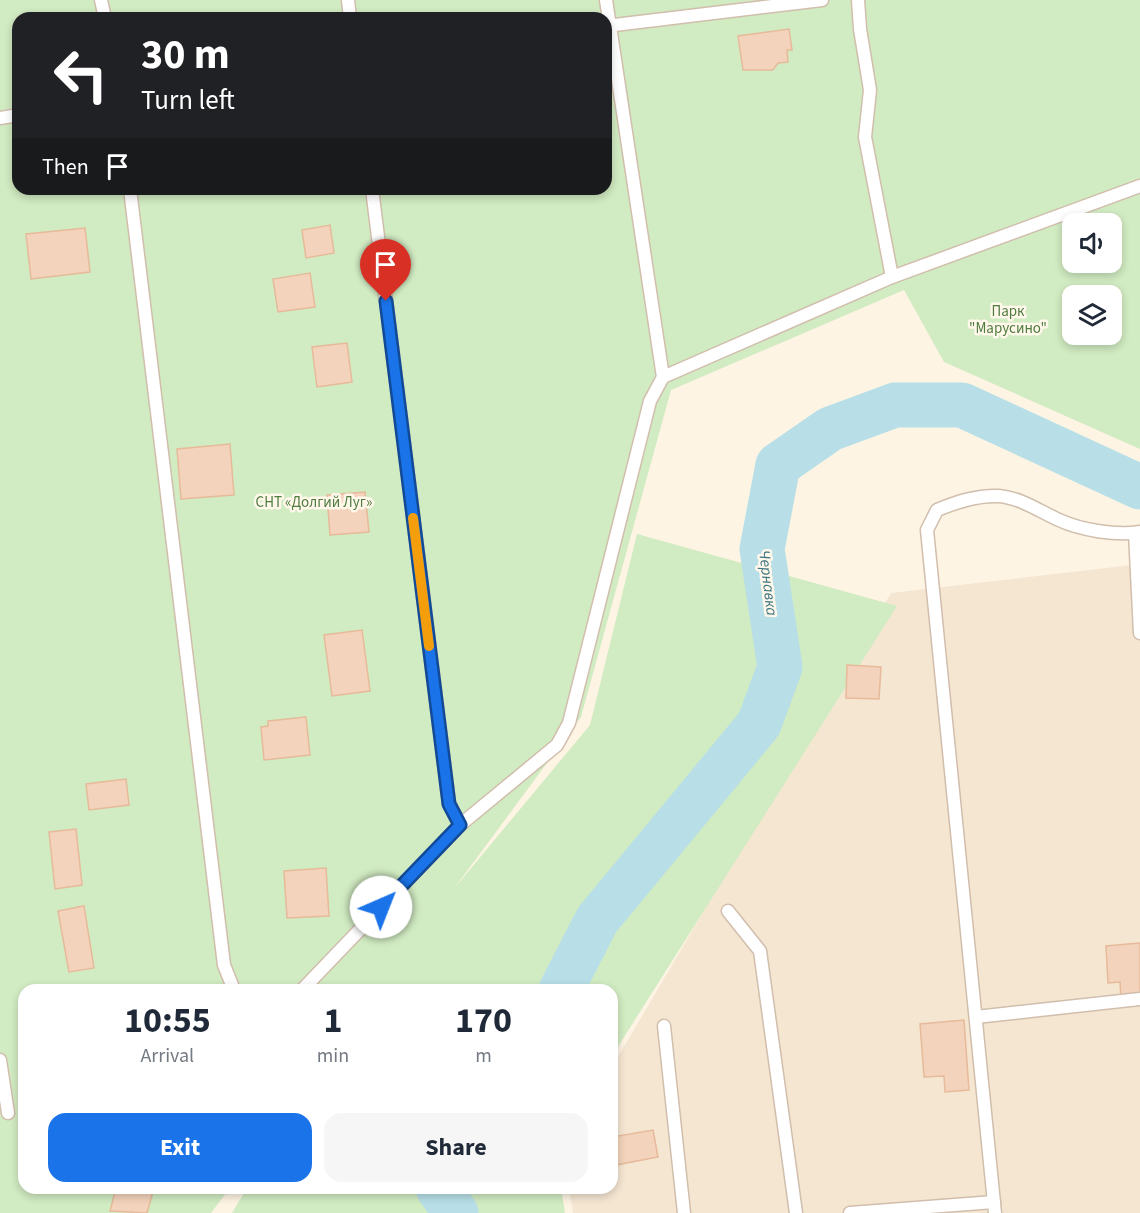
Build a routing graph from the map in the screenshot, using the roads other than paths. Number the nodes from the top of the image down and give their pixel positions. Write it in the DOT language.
graph roads {
  1 [pos="822,0"];
  2 [pos="858,0"];
  3 [pos="612,26"];
  4 [pos="612,52"];
  5 [pos="1140,186"];
  6 [pos="131,195"];
  7 [pos="373,195"];
  8 [pos="892,277"];
  9 [pos="663,377"];
  10 [pos="1138,532"];
  11 [pos="1140,633"];
  12 [pos="460,825"];
  13 [pos="728,911"];
  14 [pos="232,984"];
  15 [pos="308,984"];
  16 [pos="1140,999"];
  17 [pos="976,1017"];
  18 [pos="664,1026"];
  19 [pos="0,1060"];
  20 [pos="8,1113"];
  21 [pos="995,1208"];
  22 [pos="684,1213"];
  23 [pos="796,1213"];
  24 [pos="850,1213"];
  1 -- 3 [label="lane"];
  2 -- 8 [label="lane"];
  4 -- 9 [label="lane"];
  5 -- 8 [label="lane"];
  6 -- 14 [label="lane"];
  7 -- 12 [label="lane"];
  8 -- 9 [label="lane"];
  9 -- 12 [label="lane"];
  10 -- 11 [label="lane"];
  10 -- 17 [label="lane"];
  12 -- 15 [label="lane"];
  13 -- 23 [label="lane"];
  16 -- 17 [label="lane"];
  17 -- 21 [label="lane"];
  18 -- 22 [label="lane"];
  19 -- 20 [label="lane"];
  21 -- 24 [label="lane"];
}
